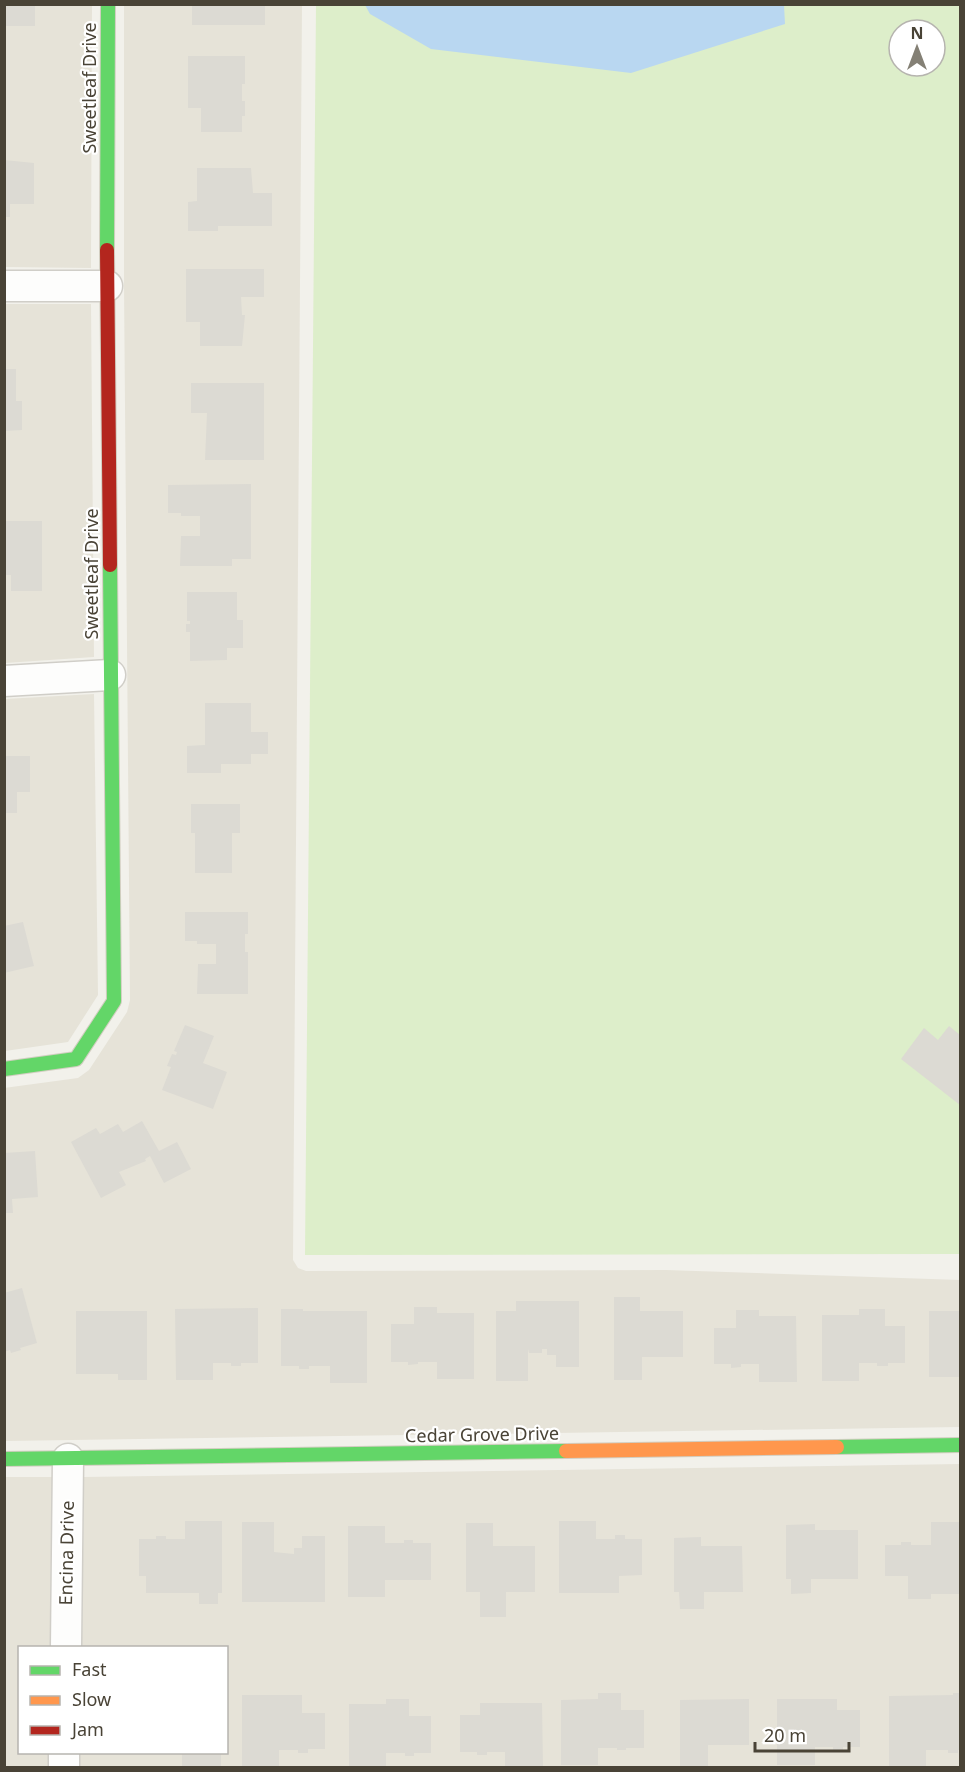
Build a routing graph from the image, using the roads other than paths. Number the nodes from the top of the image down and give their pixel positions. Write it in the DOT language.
graph roads {
  1 [pos="108,4"];
  2 [pos="4,286"];
  3 [pos="107,286"];
  4 [pos="110,675"];
  5 [pos="4,681"];
  6 [pos="4,1069"];
  7 [pos="960,1445"];
  8 [pos="4,1459"];
  9 [pos="68,1459"];
  10 [pos="66,1646"];
  1 -- 3 [label="street, Sweetleaf Drive"];
  2 -- 3 [label="street"];
  3 -- 4 [label="street, Sweetleaf Drive"];
  4 -- 5 [label="street"];
  4 -- 6 [label="street, Sweetleaf Drive"];
  7 -- 9 [label="street, Cedar Grove Drive"];
  8 -- 9 [label="street, Cedar Grove Drive"];
  9 -- 10 [label="street, Encina Drive"];
}
